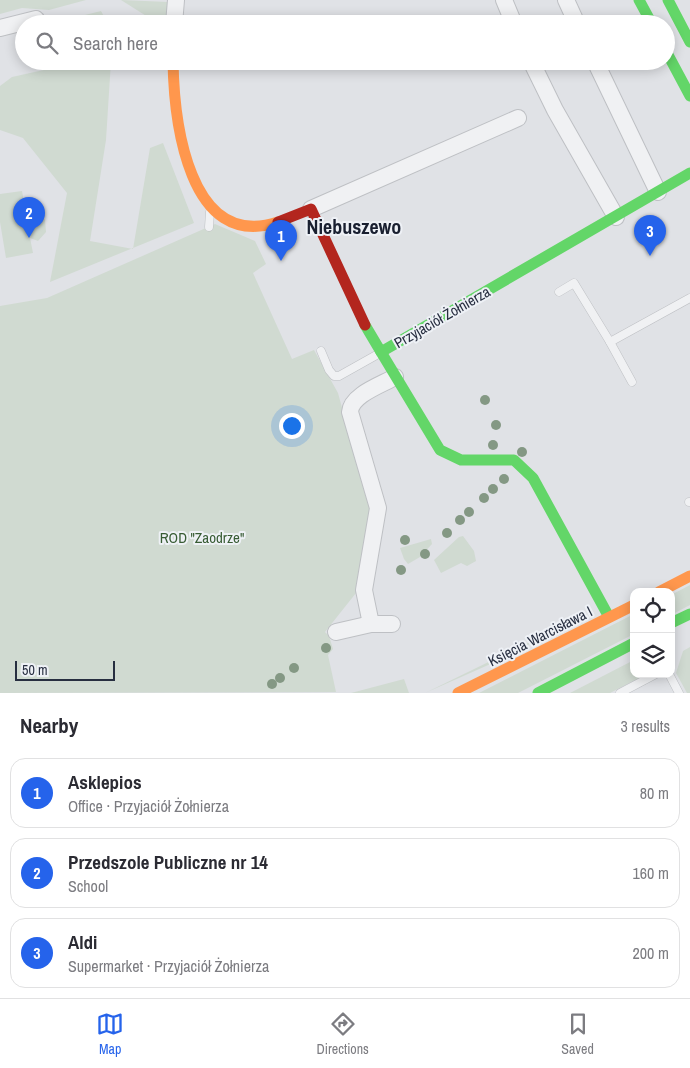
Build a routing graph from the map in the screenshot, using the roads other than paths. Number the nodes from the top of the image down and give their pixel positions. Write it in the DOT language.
graph roads {
  1 [pos="176,0"];
  2 [pos="504,0"];
  3 [pos="566,0"];
  4 [pos="640,0"];
  5 [pos="668,0"];
  6 [pos="175,15"];
  7 [pos="510,15"];
  8 [pos="573,15"];
  9 [pos="648,15"];
  10 [pos="15,24"];
  11 [pos="0,28"];
  12 [pos="690,42"];
  13 [pos="675,67"];
  14 [pos="173,70"];
  15 [pos="535,70"];
  16 [pos="599,70"];
  17 [pos="690,96"];
  18 [pos="518,118"];
  19 [pos="690,173"];
  20 [pos="658,192"];
  21 [pos="210,207"];
  22 [pos="311,209"];
  23 [pos="616,217"];
  24 [pos="209,227"];
  25 [pos="559,292"];
  26 [pos="690,298"];
  27 [pos="610,342"];
  28 [pos="320,351"];
  29 [pos="381,352"];
  30 [pos="395,377"];
  31 [pos="632,382"];
  32 [pos="690,576"];
  33 [pos="667,588"];
  34 [pos="630,607"];
  35 [pos="690,614"];
  36 [pos="609,617"];
  37 [pos="675,622"];
  38 [pos="371,624"];
  39 [pos="392,624"];
  40 [pos="336,632"];
  41 [pos="630,645"];
  42 [pos="648,678"];
  43 [pos="671,678"];
  44 [pos="458,693"];
  45 [pos="538,693"];
  46 [pos="620,693"];
  47 [pos="679,693"];
  1 -- 6 [label="street"];
  2 -- 7 [label="street"];
  3 -- 8 [label="street"];
  4 -- 9 [label="street"];
  5 -- 12 [label="street"];
  10 -- 11 [label="street"];
  13 -- 17 [label="street"];
  14 -- 21 [label="street"];
  15 -- 23 [label="street"];
  16 -- 20 [label="street"];
  18 -- 22 [label="street"];
  19 -- 20 [label="street, Przyjaciół Żołnierza"];
  20 -- 23 [label="street, Przyjaciół Żołnierza"];
  21 -- 22 [label="street"];
  21 -- 24 [label="lane"];
  22 -- 29 [label="street, Przyjaciół Żołnierza"];
  23 -- 29 [label="street, Przyjaciół Żołnierza"];
  25 -- 27 [label="lane"];
  26 -- 27 [label="lane"];
  27 -- 31 [label="lane"];
  28 -- 29 [label="lane"];
  29 -- 30 [label="street"];
  30 -- 36 [label="street"];
  30 -- 38 [label="street"];
  32 -- 33 [label="street"];
  34 -- 36 [label="street, Księcia Warcisława I"];
  35 -- 37 [label="street"];
  36 -- 44 [label="street, Księcia Warcisława I"];
  38 -- 39 [label="street"];
  38 -- 40 [label="street"];
  41 -- 45 [label="street"];
  42 -- 46 [label="lane"];
  43 -- 47 [label="lane"];
}
